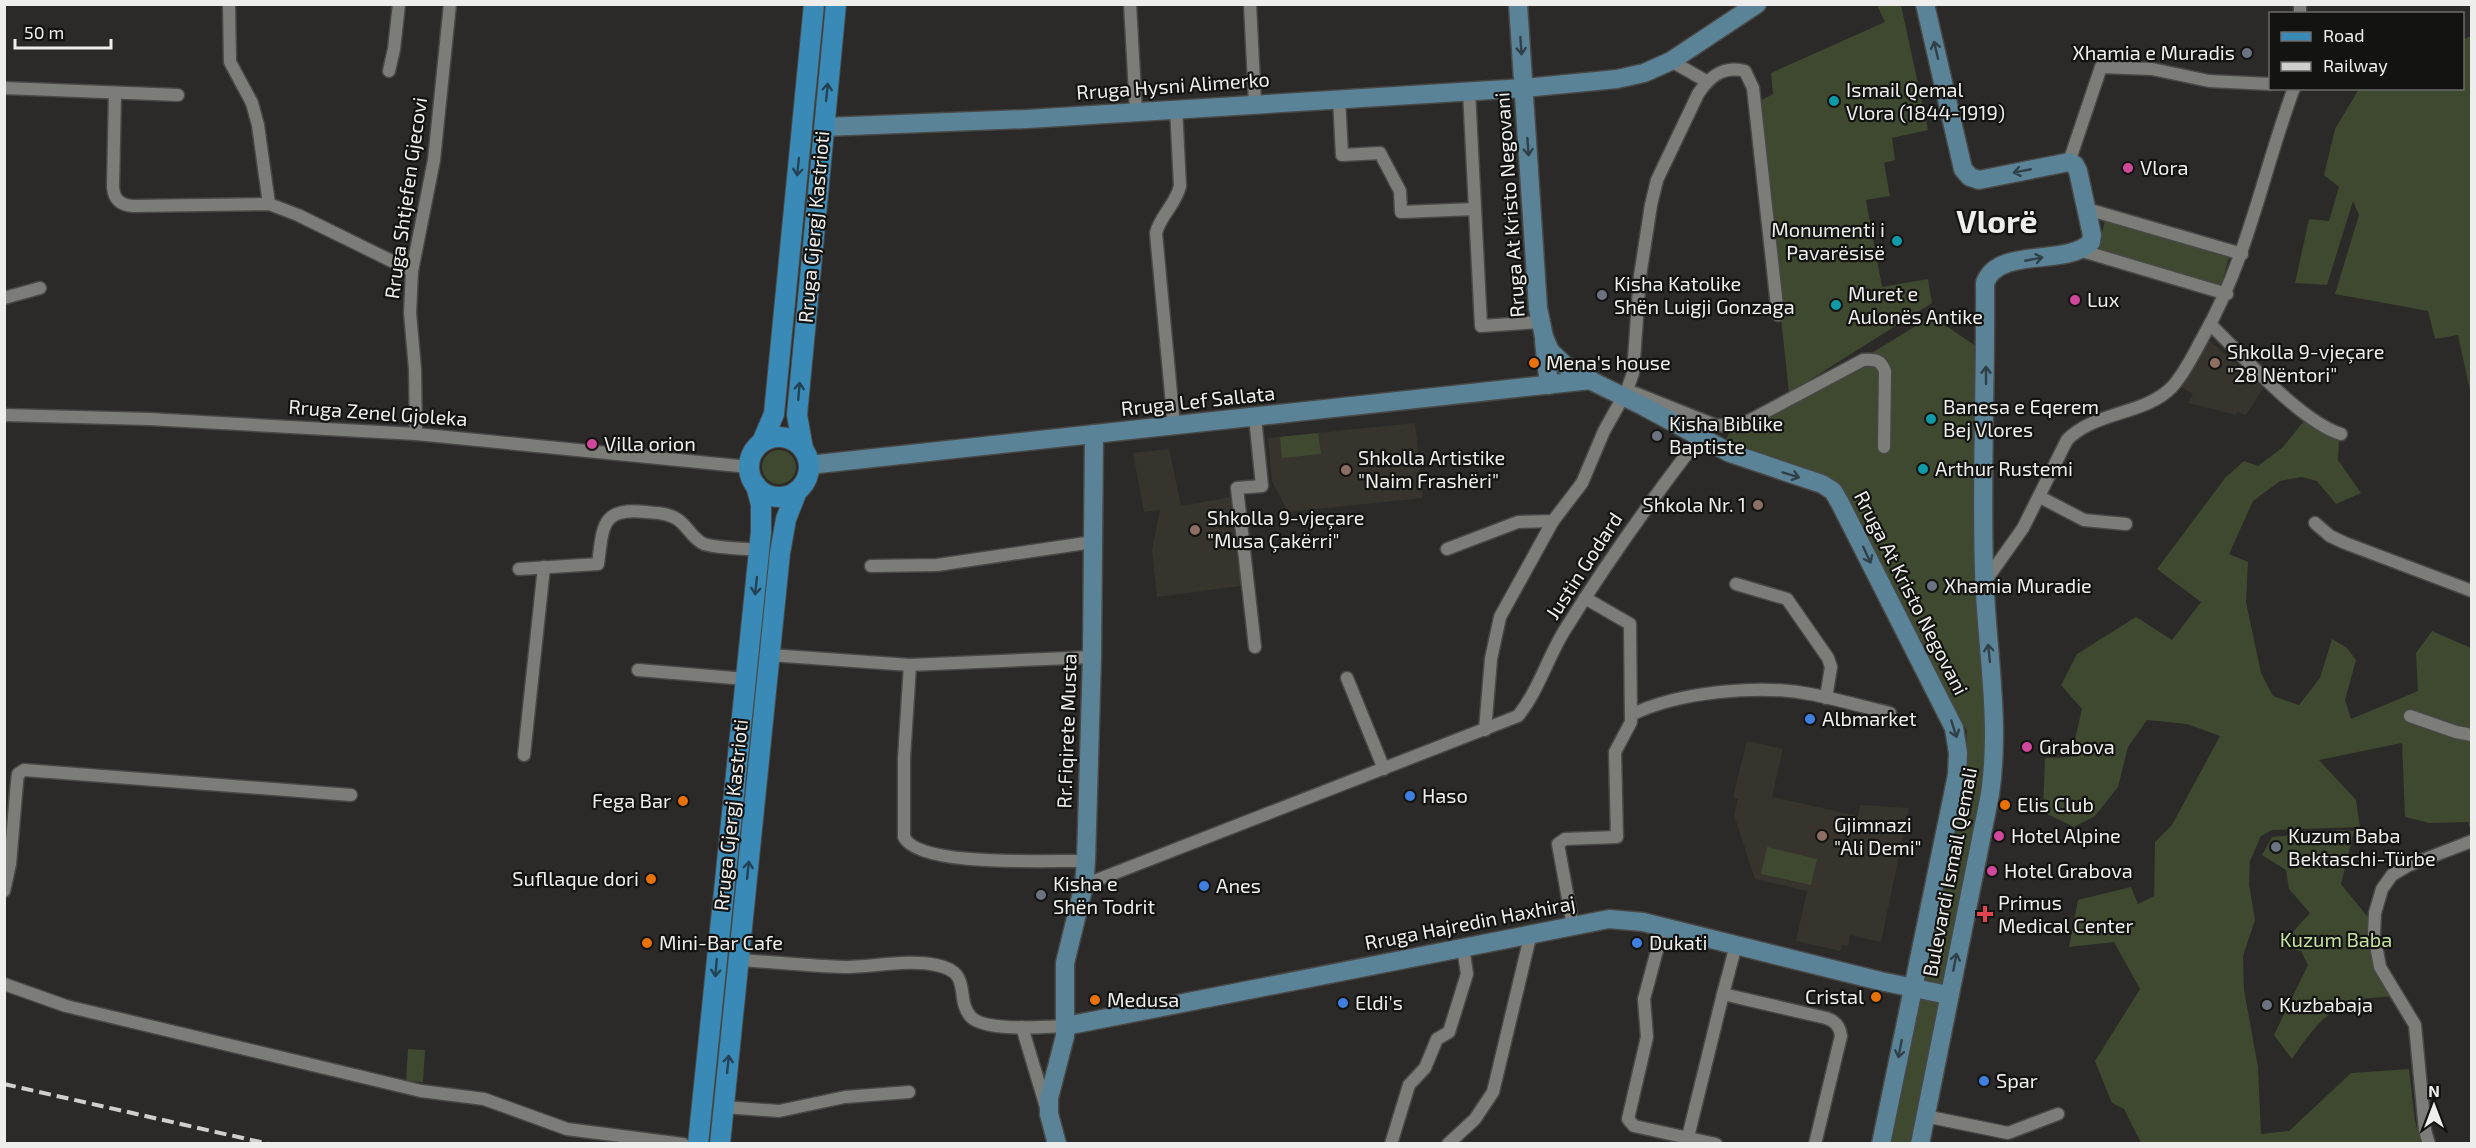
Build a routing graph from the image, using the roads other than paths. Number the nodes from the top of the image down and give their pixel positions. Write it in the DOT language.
graph roads {
  1 [pos="230,4"];
  2 [pos="399,4"];
  3 [pos="450,4"];
  4 [pos="814,4"];
  5 [pos="836,4"];
  6 [pos="1130,4"];
  7 [pos="1250,4"];
  8 [pos="1518,4"];
  9 [pos="1757,4"];
  10 [pos="1925,4"];
  11 [pos="1671,61"];
  12 [pos="388,71"];
  13 [pos="1707,81"];
  14 [pos="2269,84"];
  15 [pos="4,88"];
  16 [pos="1524,88"];
  17 [pos="2293,90"];
  18 [pos="1469,91"];
  19 [pos="115,93"];
  20 [pos="178,94"];
  21 [pos="1339,98"];
  22 [pos="1255,103"];
  23 [pos="1176,108"];
  24 [pos="1136,111"];
  25 [pos="824,127"];
  26 [pos="2069,162"];
  27 [pos="269,204"];
  28 [pos="1475,208"];
  29 [pos="2087,209"];
  30 [pos="2079,250"];
  31 [pos="2242,254"];
  32 [pos="412,271"];
  33 [pos="40,288"];
  34 [pos="2227,294"];
  35 [pos="4,298"];
  36 [pos="1778,315"];
  37 [pos="2210,324"];
  38 [pos="1542,329"];
  39 [pos="1591,380"];
  40 [pos="1549,385"];
  41 [pos="1625,393"];
  42 [pos="4,415"];
  43 [pos="1255,417"];
  44 [pos="1174,426"];
  45 [pos="416,434"];
  46 [pos="1094,434"];
  47 [pos="2341,434"];
  48 [pos="1700,438"];
  49 [pos="762,442"];
  50 [pos="1884,447"];
  51 [pos="806,457"];
  52 [pos="749,467"];
  53 [pos="756,486"];
  54 [pos="797,491"];
  55 [pos="2040,497"];
  56 [pos="1553,520"];
  57 [pos="2315,523"];
  58 [pos="2126,524"];
  59 [pos="1093,543"];
  60 [pos="1447,549"];
  61 [pos="760,550"];
  62 [pos="871,566"];
  63 [pos="544,567"];
  64 [pos="519,569"];
  65 [pos="1984,583"];
  66 [pos="1736,584"];
  67 [pos="2472,591"];
  68 [pos="1585,598"];
  69 [pos="1255,647"];
  70 [pos="770,655"];
  71 [pos="1092,657"];
  72 [pos="910,665"];
  73 [pos="638,670"];
  74 [pos="1347,678"];
  75 [pos="746,679"];
  76 [pos="1826,698"];
  77 [pos="1890,713"];
  78 [pos="1631,715"];
  79 [pos="2410,716"];
  80 [pos="1485,730"];
  81 [pos="2472,735"];
  82 [pos="524,755"];
  83 [pos="1958,766"];
  84 [pos="1384,769"];
  85 [pos="351,795"];
  86 [pos="9,813"];
  87 [pos="2472,842"];
  88 [pos="1086,861"];
  89 [pos="1084,885"];
  90 [pos="4,891"];
  91 [pos="1573,926"];
  92 [pos="1663,928"];
  93 [pos="1531,933"];
  94 [pos="1736,945"];
  95 [pos="1463,947"];
  96 [pos="739,960"];
  97 [pos="1917,966"];
  98 [pos="4,984"];
  99 [pos="1888,984"];
  100 [pos="1912,990"];
  101 [pos="1723,994"];
  102 [pos="1948,999"];
  103 [pos="1906,1016"];
  104 [pos="1066,1026"];
  105 [pos="1022,1027"];
  106 [pos="909,1092"];
  107 [pos="724,1107"];
  108 [pos="1049,1114"];
  109 [pos="2058,1114"];
  110 [pos="1925,1116"];
  111 [pos="1688,1137"];
  112 [pos="589,1138"];
  113 [pos="683,1143"];
  114 [pos="698,1143"];
  115 [pos="720,1143"];
  116 [pos="1057,1143"];
  117 [pos="1391,1143"];
  118 [pos="1448,1143"];
  119 [pos="1716,1143"];
  120 [pos="1815,1143"];
  121 [pos="1881,1143"];
  122 [pos="1920,1143"];
  123 [pos="2429,1143"];
  1 -- 27 [label="street"];
  2 -- 12 [label="street"];
  3 -- 32 [label="street, Rruga Shtjefen Gjecovi"];
  4 -- 49 [label="main road, Rruga Gjergj Kastrioti, one-way"];
  25 -- 5 [label="main road, Rruga Gjergj Kastrioti, one-way"];
  6 -- 24 [label="street"];
  7 -- 22 [label="street"];
  8 -- 16 [label="main road, Rruga At Kristo Negovani, one-way"];
  9 -- 11 [label="main road, Rruga Hysni Alimerko"];
  26 -- 10 [label="main road, one-way"];
  11 -- 13 [label="street"];
  11 -- 16 [label="main road, Rruga Hysni Alimerko"];
  13 -- 36 [label="street"];
  13 -- 41 [label="street"];
  14 -- 26 [label="street"];
  15 -- 19 [label="street"];
  16 -- 18 [label="main road, Rruga Hysni Alimerko"];
  16 -- 38 [label="main road, Rruga At Kristo Negovani, one-way"];
  17 -- 31 [label="street"];
  18 -- 21 [label="main road, Rruga Hysni Alimerko"];
  18 -- 28 [label="street"];
  19 -- 20 [label="street"];
  19 -- 27 [label="street"];
  21 -- 22 [label="main road, Rruga Hysni Alimerko"];
  21 -- 28 [label="street"];
  22 -- 23 [label="main road, Rruga Hysni Alimerko"];
  23 -- 24 [label="main road, Rruga Hysni Alimerko"];
  23 -- 44 [label="street"];
  24 -- 25 [label="main road, Rruga Hysni Alimerko"];
  51 -- 25 [label="main road, Rruga Gjergj Kastrioti, one-way"];
  26 -- 29 [label="main road"];
  27 -- 32 [label="street"];
  28 -- 38 [label="street"];
  29 -- 30 [label="main road"];
  29 -- 31 [label="street"];
  30 -- 34 [label="street"];
  65 -- 30 [label="main road, Bulevardi Ismail Qemali, one-way"];
  31 -- 34 [label="street"];
  32 -- 45 [label="street, Rruga Shtjefen Gjecovi"];
  33 -- 35 [label="street"];
  34 -- 37 [label="street"];
  37 -- 47 [label="street"];
  37 -- 55 [label="street"];
  38 -- 39 [label="main road, Rruga At Kristo Negovani"];
  38 -- 40 [label="main road"];
  39 -- 40 [label="main road, Rruga Lef Sallata"];
  39 -- 41 [label="main road, Rruga At Kristo Negovani"];
  40 -- 43 [label="main road, Rruga Lef Sallata"];
  41 -- 48 [label="main road, Rruga At Kristo Negovani"];
  41 -- 50 [label="street, Rruga At Kristo Negovani"];
  41 -- 56 [label="street"];
  42 -- 45 [label="street, Rruga Zenel Gjoleka"];
  43 -- 44 [label="main road, Rruga Lef Sallata"];
  43 -- 69 [label="street"];
  44 -- 46 [label="main road, Rruga Lef Sallata"];
  45 -- 52 [label="street, Rruga Zenel Gjoleka"];
  46 -- 51 [label="main road, Rruga Lef Sallata"];
  46 -- 59 [label="main road, Rr.Fiqirete Musta"];
  48 -- 68 [label="street, Justin Godard"];
  48 -- 83 [label="main road, Rruga At Kristo Negovani, one-way"];
  49 -- 51 [label="main road"];
  49 -- 52 [label="main road"];
  51 -- 54 [label="main road"];
  52 -- 53 [label="main road"];
  53 -- 54 [label="main road"];
  53 -- 61 [label="main road, Rruga Gjergj Kastrioti"];
  54 -- 70 [label="main road, Rruga Gjergj Kastrioti"];
  55 -- 58 [label="street"];
  55 -- 65 [label="street"];
  56 -- 60 [label="street"];
  56 -- 80 [label="street"];
  57 -- 67 [label="street"];
  59 -- 62 [label="street"];
  59 -- 71 [label="main road, Rr.Fiqirete Musta"];
  61 -- 63 [label="street"];
  61 -- 75 [label="main road, Rruga Gjergj Kastrioti, one-way"];
  63 -- 64 [label="street"];
  63 -- 82 [label="street"];
  102 -- 65 [label="main road, Bulevardi Ismail Qemali, one-way"];
  66 -- 76 [label="street"];
  68 -- 78 [label="street"];
  68 -- 80 [label="street, Justin Godard"];
  70 -- 72 [label="street"];
  96 -- 70 [label="main road, Rruga Gjergj Kastrioti, one-way"];
  71 -- 72 [label="street"];
  71 -- 88 [label="main road, Rr.Fiqirete Musta"];
  72 -- 88 [label="street"];
  73 -- 75 [label="street"];
  74 -- 84 [label="street"];
  75 -- 114 [label="main road, Rruga Gjergj Kastrioti, one-way"];
  76 -- 77 [label="street"];
  76 -- 78 [label="street"];
  78 -- 91 [label="street"];
  79 -- 81 [label="street"];
  80 -- 84 [label="street"];
  83 -- 97 [label="main road, Bulevardi Ismail Qemali"];
  84 -- 89 [label="street"];
  85 -- 86 [label="street"];
  86 -- 90 [label="street"];
  87 -- 123 [label="street"];
  88 -- 89 [label="main road, Rr.Fiqirete Musta"];
  89 -- 104 [label="main road, Rr.Fiqirete Musta"];
  91 -- 92 [label="main road, Rruga Hajredin Haxhiraj"];
  91 -- 93 [label="main road, Rruga Hajredin Haxhiraj"];
  92 -- 94 [label="main road, Rruga Hajredin Haxhiraj"];
  92 -- 111 [label="street"];
  93 -- 95 [label="main road, Rruga Hajredin Haxhiraj"];
  93 -- 118 [label="street"];
  94 -- 99 [label="main road, Rruga Hajredin Haxhiraj"];
  94 -- 101 [label="street"];
  95 -- 104 [label="main road, Rruga Hajredin Haxhiraj"];
  95 -- 117 [label="street"];
  96 -- 105 [label="street"];
  107 -- 96 [label="main road, Rruga Gjergj Kastrioti, one-way"];
  97 -- 99 [label="main road"];
  97 -- 100 [label="main road, Bulevardi Ismail Qemali"];
  98 -- 112 [label="street"];
  99 -- 100 [label="main road, Rruga Hajredin Haxhiraj"];
  99 -- 103 [label="main road"];
  100 -- 102 [label="main road, Rruga Hajredin Haxhiraj"];
  100 -- 103 [label="main road, Bulevardi Ismail Qemali"];
  101 -- 111 [label="street"];
  101 -- 120 [label="street"];
  102 -- 110 [label="main road, Bulevardi Ismail Qemali"];
  103 -- 121 [label="main road, Bulevardi Ismail Qemali, one-way"];
  104 -- 105 [label="street"];
  104 -- 108 [label="main road, Rr.Fiqirete Musta"];
  105 -- 108 [label="street"];
  106 -- 107 [label="street"];
  107 -- 115 [label="main road, Rruga Gjergj Kastrioti"];
  108 -- 116 [label="main road"];
  109 -- 110 [label="street"];
  110 -- 122 [label="main road, Bulevardi Ismail Qemali"];
  111 -- 119 [label="street"];
  112 -- 113 [label="street"];
}
